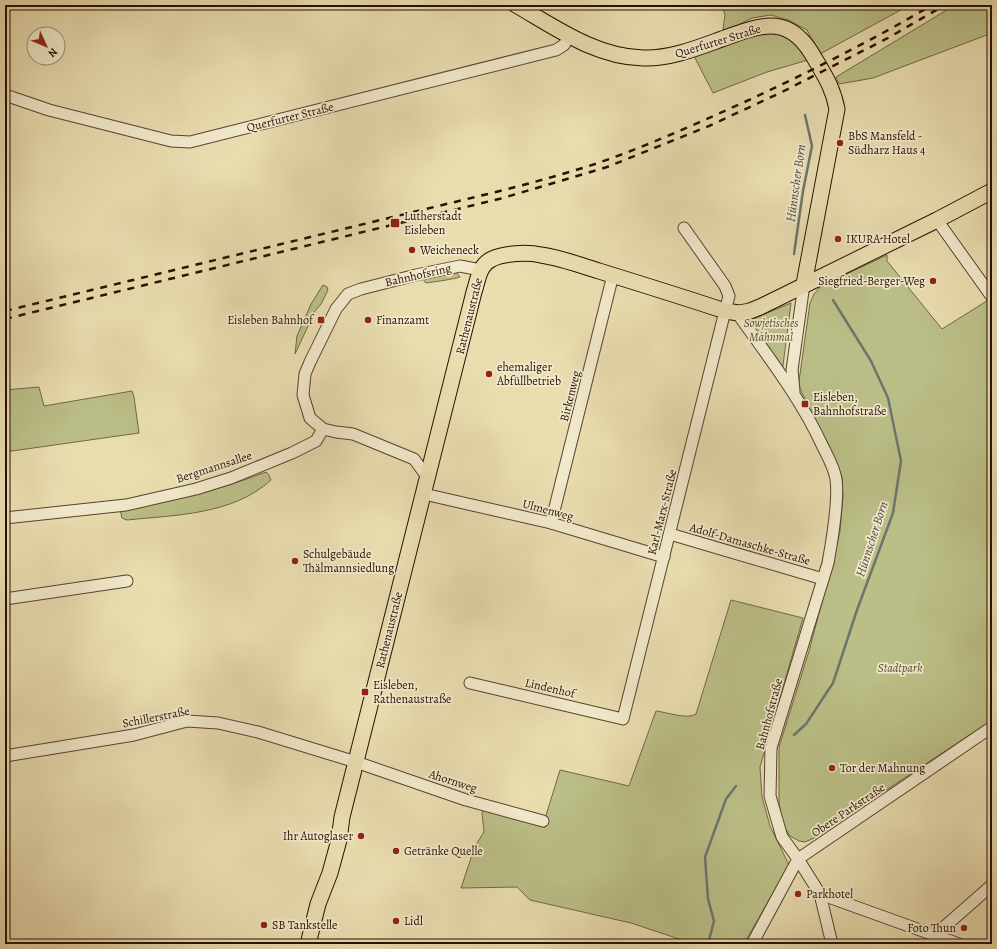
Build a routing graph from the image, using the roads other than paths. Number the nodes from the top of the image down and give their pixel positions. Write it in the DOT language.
graph roads {
  1 [pos="516,5"];
  2 [pos="570,35"];
  3 [pos="5,95"];
  4 [pos="992,191"];
  5 [pos="937,220"];
  6 [pos="684,228"];
  7 [pos="481,270"];
  8 [pos="613,275"];
  9 [pos="804,284"];
  10 [pos="991,296"];
  11 [pos="732,312"];
  12 [pos="795,396"];
  13 [pos="323,429"];
  14 [pos="435,451"];
  15 [pos="414,459"];
  16 [pos="428,478"];
  17 [pos="424,494"];
  18 [pos="5,518"];
  19 [pos="551,524"];
  20 [pos="670,534"];
  21 [pos="664,557"];
  22 [pos="823,579"];
  23 [pos="126,581"];
  24 [pos="5,599"];
  25 [pos="470,683"];
  26 [pos="623,719"];
  27 [pos="992,728"];
  28 [pos="5,756"];
  29 [pos="356,762"];
  30 [pos="543,821"];
  31 [pos="798,859"];
  32 [pos="992,885"];
  33 [pos="820,894"];
  34 [pos="935,935"];
  35 [pos="308,944"];
  36 [pos="752,944"];
  37 [pos="832,944"];
  38 [pos="959,944"];
  1 -- 2 [label="main road, Querfurter Straße"];
  2 -- 3 [label="street, Querfurter Straße"];
  2 -- 9 [label="main road, Querfurter Straße"];
  4 -- 5 [label="main road"];
  5 -- 9 [label="main road"];
  5 -- 10 [label="street"];
  6 -- 11 [label="street"];
  7 -- 8 [label="main road"];
  7 -- 13 [label="street, Bahnhofsring"];
  7 -- 14 [label="main road, Rathenaustraße"];
  8 -- 11 [label="main road"];
  8 -- 19 [label="street, Birkenweg"];
  9 -- 11 [label="main road"];
  9 -- 12 [label="street, Bahnhofstraße"];
  11 -- 12 [label="street, Bahnhofstraße"];
  11 -- 20 [label="street, Karl-Marx-Straße"];
  12 -- 22 [label="street, Bahnhofstraße"];
  13 -- 15 [label="street"];
  13 -- 18 [label="street, Bergmannsallee"];
  14 -- 15 [label="street"];
  14 -- 16 [label="main road, Rathenaustraße"];
  15 -- 16 [label="street"];
  16 -- 17 [label="main road, Rathenaustraße"];
  17 -- 19 [label="street, Ulmenweg"];
  17 -- 29 [label="main road, Rathenaustraße"];
  19 -- 21 [label="street, Ulmenweg"];
  20 -- 21 [label="street, Karl-Marx-Straße"];
  20 -- 22 [label="street, Adolf-Damaschke-Straße"];
  21 -- 26 [label="street, Karl-Marx-Straße"];
  22 -- 31 [label="street, Bahnhofstraße"];
  23 -- 24 [label="street"];
  25 -- 26 [label="street, Lindenhof"];
  27 -- 31 [label="street, Obere Parkstraße"];
  28 -- 29 [label="street, Schillerstraße"];
  29 -- 30 [label="street, Ahornweg"];
  29 -- 35 [label="main road, Rathenaustraße"];
  31 -- 33 [label="street, Bahnhofstraße"];
  31 -- 36 [label="street"];
  32 -- 34 [label="street"];
  33 -- 34 [label="street"];
  33 -- 37 [label="street, Bahnhofstraße"];
  34 -- 38 [label="street"];
}
